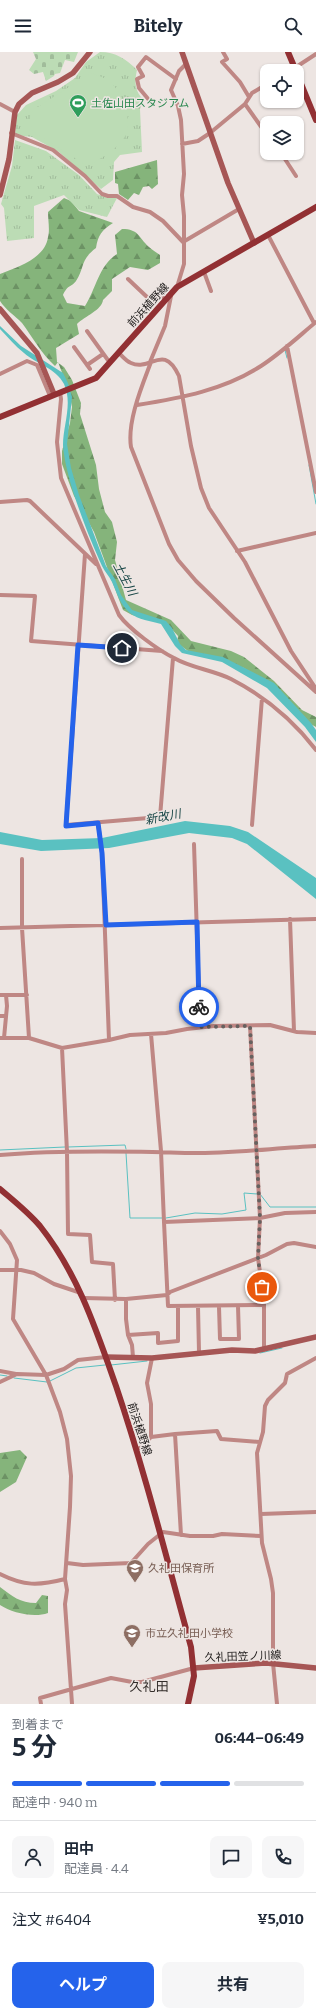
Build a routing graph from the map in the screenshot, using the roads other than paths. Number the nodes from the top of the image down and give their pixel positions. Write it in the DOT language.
graph roads {
  1 [pos="90,52"];
  2 [pos="182,52"];
  3 [pos="223,52"];
  4 [pos="288,52"];
  5 [pos="316,54"];
  6 [pos="186,64"];
  7 [pos="292,64"];
  8 [pos="304,64"];
  9 [pos="176,79"];
  10 [pos="260,88"];
  11 [pos="304,92"];
  12 [pos="249,97"];
  13 [pos="149,100"];
  14 [pos="0,104"];
  15 [pos="245,104"];
  16 [pos="15,112"];
  17 [pos="316,120"];
  18 [pos="260,125"];
  19 [pos="11,133"];
  20 [pos="210,133"];
  21 [pos="182,144"];
  22 [pos="286,160"];
  23 [pos="296,176"];
  24 [pos="0,195"];
  25 [pos="316,207"];
  26 [pos="239,209"];
  27 [pos="268,235"];
  28 [pos="183,242"];
  29 [pos="254,243"];
  30 [pos="204,272"];
  31 [pos="128,279"];
  32 [pos="174,289"];
  33 [pos="211,291"];
  34 [pos="164,300"];
  35 [pos="0,309"];
  36 [pos="315,322"];
  37 [pos="87,331"];
  38 [pos="74,347"];
  39 [pos="288,348"];
  40 [pos="119,352"];
  41 [pos="103,354"];
  42 [pos="151,362"];
  43 [pos="110,363"];
  44 [pos="0,374"];
  45 [pos="57,393"];
  46 [pos="183,397"];
  47 [pos="137,405"];
  48 [pos="0,417"];
  49 [pos="316,492"];
  50 [pos="0,502"];
  51 [pos="316,533"];
  52 [pos="237,551"];
  53 [pos="85,554"];
  54 [pos="97,566"];
  55 [pos="0,595"];
  56 [pos="78,645"];
  57 [pos="163,651"];
  58 [pos="173,658"];
  59 [pos="316,689"];
  60 [pos="316,692"];
  61 [pos="262,698"];
  62 [pos="316,750"];
  63 [pos="98,823"];
  64 [pos="252,825"];
  65 [pos="194,844"];
  66 [pos="22,859"];
  67 [pos="290,919"];
  68 [pos="316,919"];
  69 [pos="197,922"];
  70 [pos="106,925"];
  71 [pos="0,928"];
  72 [pos="22,928"];
  73 [pos="0,995"];
  74 [pos="6,995"];
  75 [pos="28,995"];
  76 [pos="0,1016"];
  77 [pos="6,1016"];
  78 [pos="250,1026"];
  79 [pos="200,1027"];
  80 [pos="294,1031"];
  81 [pos="316,1033"];
  82 [pos="151,1034"];
  83 [pos="2,1038"];
  84 [pos="29,1038"];
  85 [pos="109,1040"];
  86 [pos="62,1048"];
  87 [pos="316,1146"];
  88 [pos="257,1149"];
  89 [pos="160,1151"];
  90 [pos="67,1152"];
  91 [pos="0,1155"];
  92 [pos="0,1189"];
  93 [pos="316,1212"];
  94 [pos="260,1218"];
  95 [pos="164,1222"];
  96 [pos="0,1231"];
  97 [pos="316,1247"];
  98 [pos="258,1258"];
  99 [pos="0,1270"];
  100 [pos="16,1270"];
  101 [pos="167,1295"];
  102 [pos="83,1296"];
  103 [pos="126,1299"];
  104 [pos="115,1300"];
  105 [pos="263,1305"];
  106 [pos="238,1306"];
  107 [pos="198,1307"];
  108 [pos="219,1307"];
  109 [pos="178,1308"];
  110 [pos="128,1335"];
  111 [pos="316,1337"];
  112 [pos="264,1350"];
  113 [pos="198,1352"];
  114 [pos="106,1357"];
  115 [pos="132,1357"];
  116 [pos="152,1358"];
  117 [pos="316,1358"];
  118 [pos="0,1371"];
  119 [pos="17,1374"];
  120 [pos="46,1375"];
  121 [pos="0,1382"];
  122 [pos="175,1434"];
  123 [pos="151,1437"];
  124 [pos="258,1442"];
  125 [pos="137,1449"];
  126 [pos="316,1512"];
  127 [pos="261,1514"];
  128 [pos="161,1534"];
  129 [pos="181,1535"];
  130 [pos="262,1536"];
  131 [pos="67,1563"];
  132 [pos="0,1574"];
  133 [pos="65,1580"];
  134 [pos="272,1663"];
  135 [pos="194,1668"];
  136 [pos="314,1668"];
  137 [pos="72,1690"];
  138 [pos="190,1703"];
  139 [pos="41,1704"];
  140 [pos="72,1704"];
  141 [pos="277,1704"];
  1 -- 16 [label="street"];
  2 -- 6 [label="street"];
  3 -- 12 [label="street"];
  4 -- 7 [label="main road"];
  5 -- 8 [label="street"];
  6 -- 9 [label="street"];
  6 -- 20 [label="street"];
  9 -- 13 [label="street"];
  9 -- 21 [label="street"];
  10 -- 12 [label="street"];
  11 -- 17 [label="main road"];
  12 -- 15 [label="street"];
  14 -- 16 [label="street"];
  15 -- 18 [label="street"];
  15 -- 20 [label="street"];
  16 -- 19 [label="street"];
  19 -- 24 [label="street"];
  19 -- 28 [label="street"];
  20 -- 21 [label="street"];
  20 -- 26 [label="street"];
  21 -- 28 [label="street"];
  22 -- 23 [label="street"];
  25 -- 27 [label="main road, 前浜植野線"];
  26 -- 28 [label="street"];
  26 -- 29 [label="street"];
  27 -- 29 [label="main road, 前浜植野線"];
  27 -- 36 [label="street"];
  28 -- 32 [label="street"];
  29 -- 30 [label="main road, 前浜植野線"];
  30 -- 32 [label="main road, 前浜植野線"];
  30 -- 33 [label="street"];
  31 -- 34 [label="street"];
  32 -- 34 [label="main road, 前浜植野線"];
  32 -- 42 [label="street"];
  34 -- 40 [label="main road, 前浜植野線"];
  35 -- 45 [label="street"];
  36 -- 39 [label="street"];
  37 -- 41 [label="street"];
  38 -- 41 [label="street"];
  39 -- 46 [label="street"];
  39 -- 49 [label="street"];
  40 -- 42 [label="street"];
  40 -- 43 [label="main road, 前浜植野線"];
  41 -- 43 [label="street"];
  42 -- 46 [label="street"];
  42 -- 47 [label="street"];
  43 -- 45 [label="main road, 前浜植野線"];
  44 -- 45 [label="street"];
  45 -- 48 [label="main road, 前浜植野線"];
  45 -- 54 [label="street"];
  46 -- 47 [label="street"];
  46 -- 52 [label="street"];
  47 -- 60 [label="street"];
  50 -- 53 [label="street"];
  51 -- 52 [label="street"];
  52 -- 59 [label="street"];
  53 -- 54 [label="street"];
  53 -- 56 [label="street"];
  54 -- 57 [label="street"];
  55 -- 56 [label="street"];
  56 -- 57 [label="street"];
  56 -- 63 [label="street"];
  57 -- 58 [label="street"];
  58 -- 61 [label="street"];
  58 -- 63 [label="street"];
  61 -- 62 [label="street"];
  61 -- 64 [label="street"];
  63 -- 70 [label="street"];
  65 -- 69 [label="street"];
  66 -- 72 [label="street"];
  67 -- 68 [label="street"];
  67 -- 69 [label="street"];
  67 -- 80 [label="street"];
  69 -- 70 [label="street"];
  69 -- 79 [label="street"];
  70 -- 72 [label="street"];
  70 -- 85 [label="street"];
  71 -- 72 [label="street"];
  72 -- 75 [label="street"];
  73 -- 74 [label="street"];
  74 -- 75 [label="street"];
  74 -- 77 [label="street"];
  75 -- 84 [label="street"];
  76 -- 77 [label="street"];
  77 -- 83 [label="street"];
  78 -- 79 [label="street"];
  78 -- 80 [label="street"];
  78 -- 88 [label="street"];
  79 -- 82 [label="street"];
  80 -- 81 [label="street"];
  82 -- 85 [label="street"];
  82 -- 89 [label="street"];
  83 -- 84 [label="street"];
  84 -- 86 [label="street"];
  85 -- 86 [label="street"];
  86 -- 90 [label="street"];
  87 -- 88 [label="street"];
  88 -- 89 [label="street"];
  88 -- 94 [label="street"];
  89 -- 90 [label="street"];
  89 -- 95 [label="street"];
  90 -- 91 [label="street"];
  90 -- 104 [label="street"];
  92 -- 102 [label="main road, 前浜植野線"];
  93 -- 94 [label="street"];
  94 -- 95 [label="street"];
  94 -- 98 [label="street"];
  95 -- 101 [label="street"];
  96 -- 100 [label="street"];
  97 -- 98 [label="street"];
  98 -- 101 [label="street"];
  98 -- 105 [label="street"];
  99 -- 100 [label="street"];
  100 -- 102 [label="street"];
  100 -- 120 [label="street"];
  101 -- 103 [label="street"];
  101 -- 109 [label="street"];
  102 -- 104 [label="street"];
  102 -- 114 [label="main road, 前浜植野線"];
  103 -- 104 [label="street"];
  103 -- 110 [label="street"];
  105 -- 106 [label="street"];
  105 -- 112 [label="street"];
  106 -- 108 [label="street"];
  106 -- 108 [label="street"];
  107 -- 108 [label="street"];
  107 -- 109 [label="street"];
  107 -- 113 [label="street"];
  109 -- 110 [label="street"];
  110 -- 115 [label="street"];
  111 -- 112 [label="street"];
  112 -- 113 [label="street"];
  113 -- 116 [label="street"];
  114 -- 115 [label="street"];
  114 -- 120 [label="street"];
  114 -- 125 [label="main road, 前浜植野線"];
  115 -- 116 [label="street"];
  116 -- 123 [label="street"];
  117 -- 124 [label="street"];
  118 -- 119 [label="street"];
  119 -- 120 [label="street"];
  119 -- 121 [label="street"];
  120 -- 131 [label="street"];
  122 -- 123 [label="street"];
  122 -- 124 [label="street"];
  122 -- 129 [label="street"];
  123 -- 125 [label="street"];
  124 -- 127 [label="street"];
  125 -- 128 [label="main road, 前浜植野線"];
  126 -- 127 [label="street"];
  127 -- 130 [label="street"];
  128 -- 129 [label="street"];
  128 -- 131 [label="street"];
  128 -- 135 [label="main road, 前浜植野線"];
  129 -- 130 [label="street"];
  130 -- 134 [label="street"];
  131 -- 133 [label="street"];
  132 -- 133 [label="street"];
  133 -- 137 [label="street"];
  134 -- 135 [label="street, 久礼田笠ノ川線"];
  134 -- 136 [label="street, 久礼田笠ノ川線"];
  134 -- 141 [label="street"];
  135 -- 137 [label="street"];
  135 -- 138 [label="main road, 前浜植野線"];
  137 -- 139 [label="street"];
  137 -- 140 [label="street"];
}
